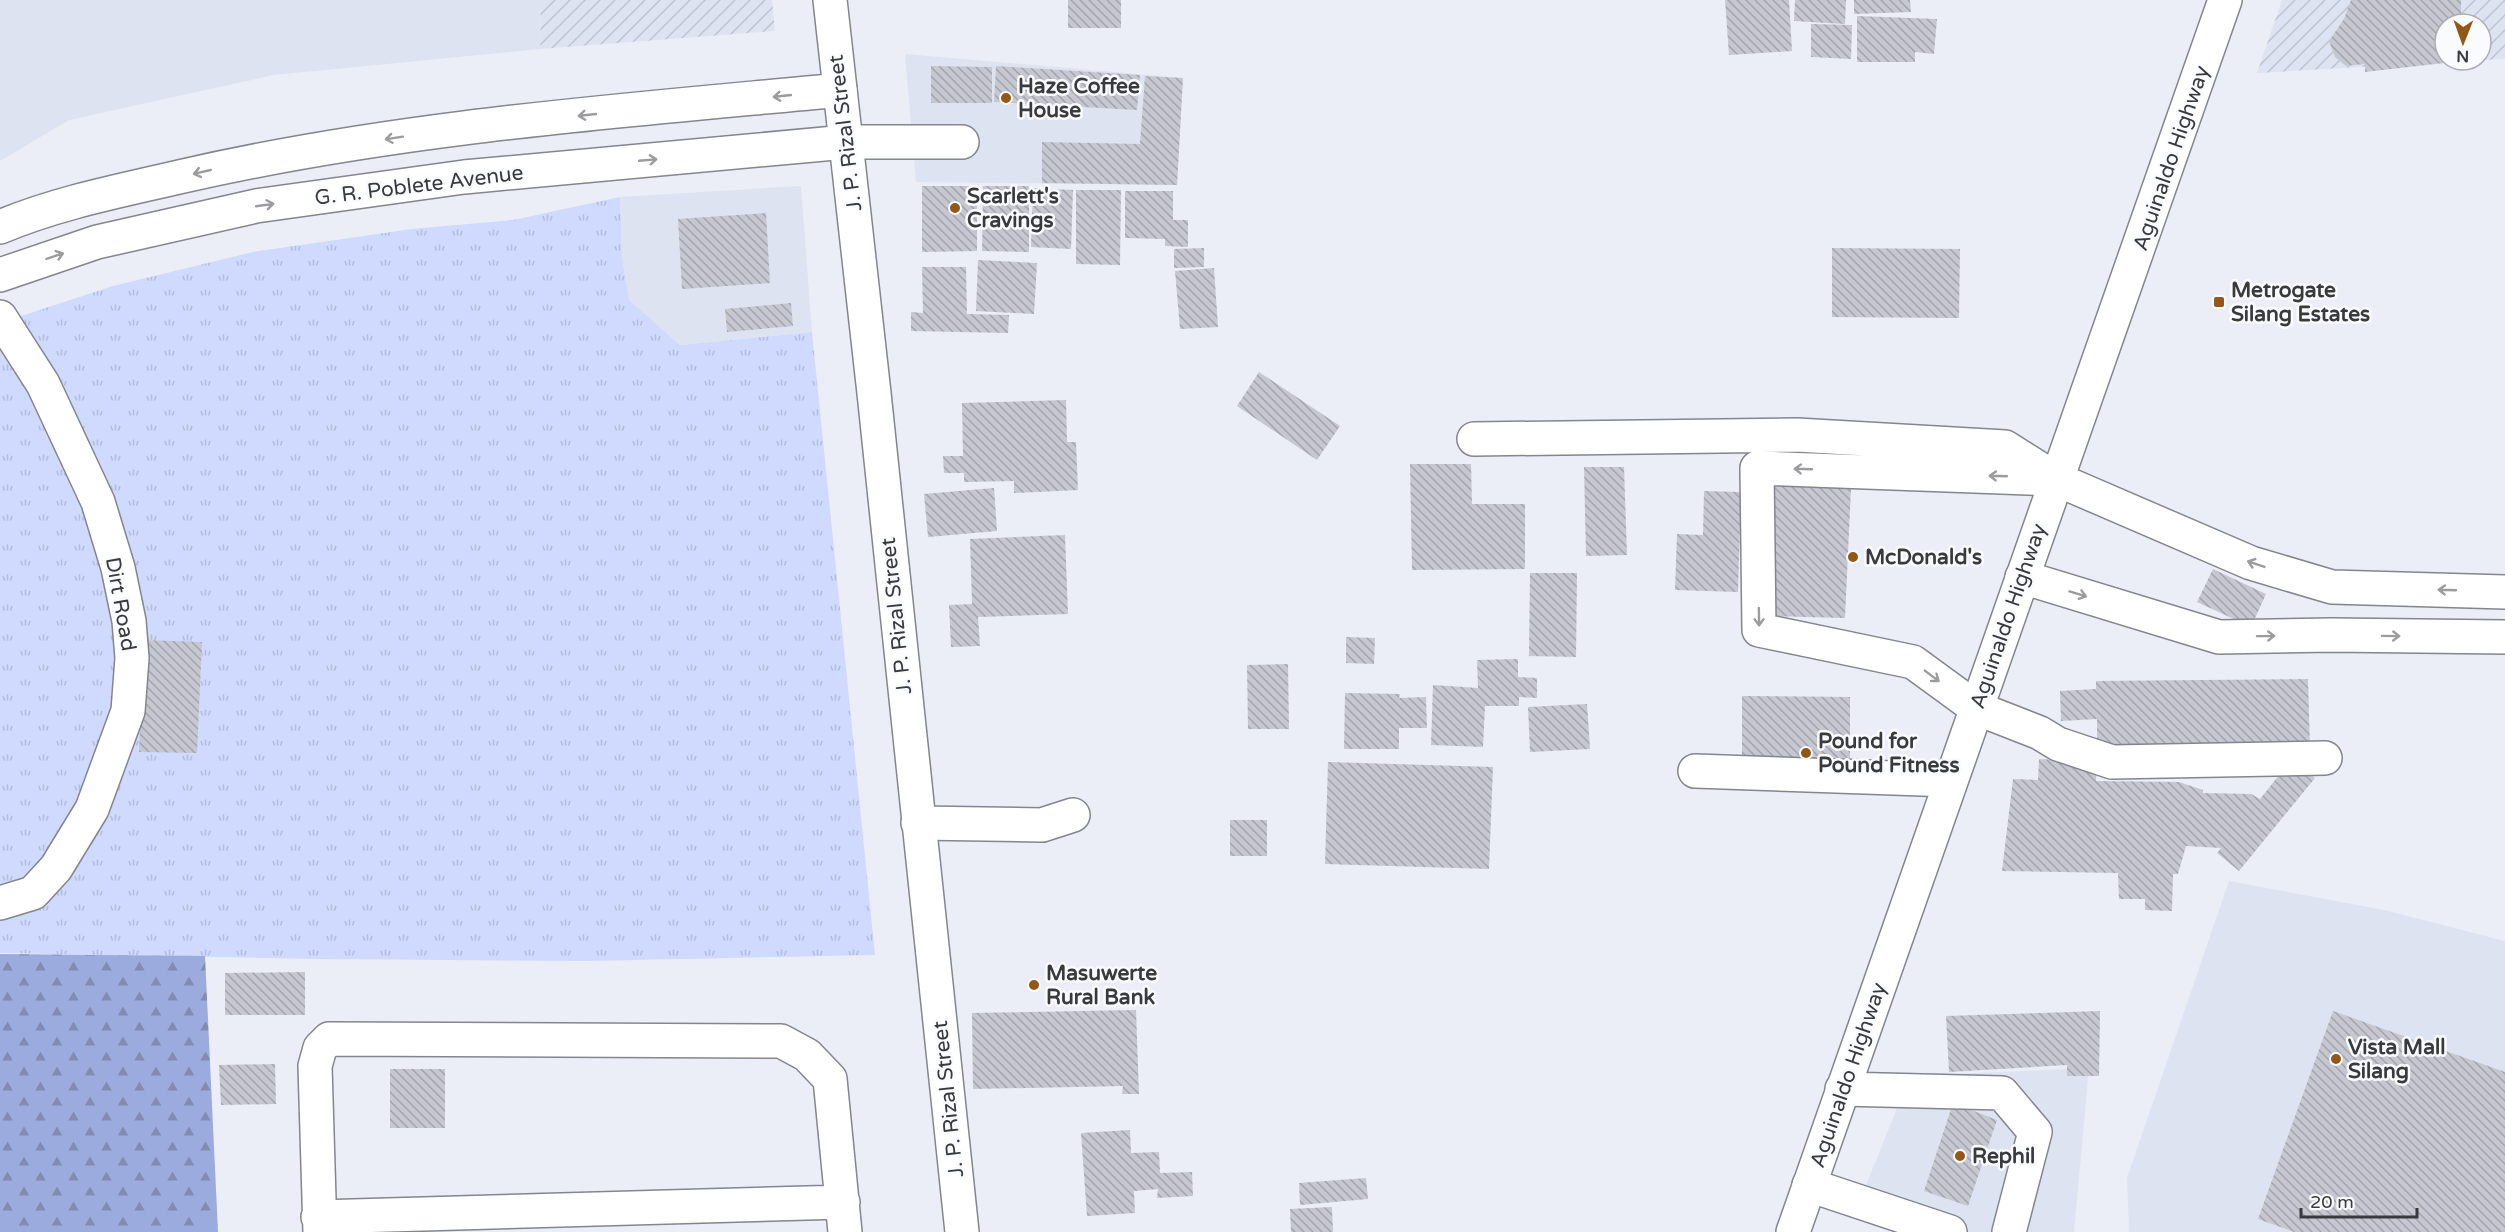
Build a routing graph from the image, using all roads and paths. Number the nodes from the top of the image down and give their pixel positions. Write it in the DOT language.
graph roads {
  1 [pos="830,0"];
  2 [pos="2225,0"];
  3 [pos="840,90"];
  4 [pos="846,142"];
  5 [pos="962,142"];
  6 [pos="0,227"];
  7 [pos="0,275"];
  8 [pos="0,317"];
  9 [pos="1474,439"];
  10 [pos="2056,479"];
  11 [pos="2022,577"];
  12 [pos="2505,592"];
  13 [pos="2505,637"];
  14 [pos="1976,708"];
  15 [pos="2325,758"];
  16 [pos="1695,771"];
  17 [pos="1951,780"];
  18 [pos="1073,815"];
  19 [pos="918,823"];
  20 [pos="0,903"];
  21 [pos="1842,1089"];
  22 [pos="1809,1185"];
  23 [pos="844,1217"];
  24 [pos="319,1224"];
  25 [pos="962,1232"];
  26 [pos="1793,1232"];
  27 [pos="1950,1232"];
  28 [pos="2009,1232"];
  1 -- 3 [label="street, J. P. Rizal Street"];
  2 -- 10 [label="street, Aguinaldo Highway"];
  3 -- 4 [label="street, J. P. Rizal Street"];
  3 -- 6 [label="street, one-way"];
  4 -- 5 [label="street, G. R. Poblete Avenue"];
  7 -- 4 [label="street, G. R. Poblete Avenue, one-way"];
  4 -- 19 [label="street, J. P. Rizal Street"];
  8 -- 20 [label="street, Dirt Road"];
  9 -- 10 [label="street"];
  10 -- 11 [label="street, Aguinaldo Highway"];
  12 -- 10 [label="street, one-way"];
  10 -- 14 [label="street, one-way"];
  11 -- 13 [label="street, one-way"];
  11 -- 14 [label="street, Aguinaldo Highway"];
  14 -- 15 [label="street"];
  14 -- 17 [label="street, Aguinaldo Highway"];
  16 -- 17 [label="street"];
  17 -- 21 [label="street, Aguinaldo Highway"];
  18 -- 19 [label="street"];
  19 -- 25 [label="street, J. P. Rizal Street"];
  21 -- 22 [label="street, Aguinaldo Highway"];
  21 -- 28 [label="street"];
  22 -- 26 [label="street, Aguinaldo Highway"];
  22 -- 27 [label="street"];
  23 -- 24 [label="street"];
  23 -- 24 [label="street"];
}
